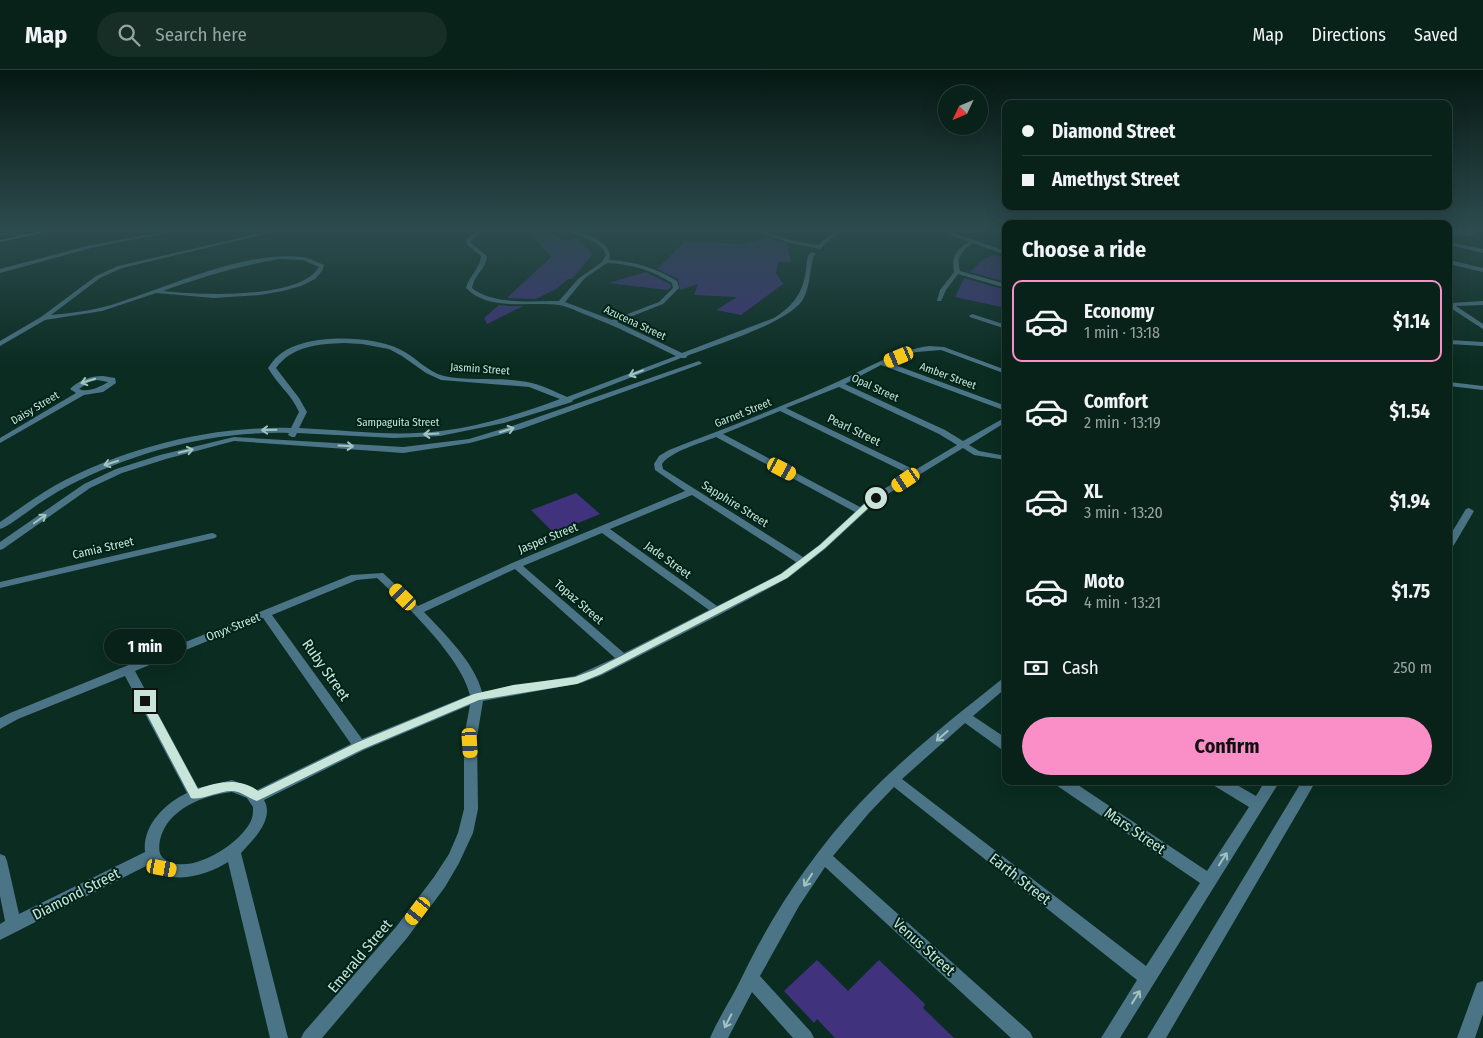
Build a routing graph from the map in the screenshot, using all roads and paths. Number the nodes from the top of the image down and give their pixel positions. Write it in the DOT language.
graph roads {
  1 [pos="102,275"];
  2 [pos="200,275"];
  3 [pos="315,275"];
  4 [pos="474,275"];
  5 [pos="585,275"];
  6 [pos="663,275"];
  7 [pos="808,275"];
  8 [pos="954,275"];
  9 [pos="967,275"];
  10 [pos="1002,285"];
  11 [pos="158,292"];
  12 [pos="939,300"];
  13 [pos="561,303"];
  14 [pos="1483,304"];
  15 [pos="1452,305"];
  16 [pos="1452,307"];
  17 [pos="972,316"];
  18 [pos="43,318"];
  19 [pos="612,322"];
  20 [pos="1002,325"];
  21 [pos="1483,327"];
  22 [pos="1452,342"];
  23 [pos="0,344"];
  24 [pos="1483,344"];
  25 [pos="682,356"];
  26 [pos="699,363"];
  27 [pos="882,363"];
  28 [pos="1002,370"];
  29 [pos="839,384"];
  30 [pos="1452,384"];
  31 [pos="1483,388"];
  32 [pos="82,393"];
  33 [pos="568,399"];
  34 [pos="579,405"];
  35 [pos="1002,408"];
  36 [pos="782,409"];
  37 [pos="1002,420"];
  38 [pos="237,430"];
  39 [pos="295,430"];
  40 [pos="719,435"];
  41 [pos="234,439"];
  42 [pos="0,441"];
  43 [pos="288,442"];
  44 [pos="962,444"];
  45 [pos="1002,457"];
  46 [pos="658,464"];
  47 [pos="916,474"];
  48 [pos="690,492"];
  49 [pos="860,511"];
  50 [pos="1468,511"];
  51 [pos="0,526"];
  52 [pos="603,529"];
  53 [pos="212,536"];
  54 [pos="1452,540"];
  55 [pos="0,547"];
  56 [pos="804,562"];
  57 [pos="516,565"];
  58 [pos="0,585"];
  59 [pos="417,611"];
  60 [pos="717,611"];
  61 [pos="266,614"];
  62 [pos="623,659"];
  63 [pos="128,670"];
  64 [pos="1002,685"];
  65 [pos="477,697"];
  66 [pos="964,716"];
  67 [pos="0,724"];
  68 [pos="1002,741"];
  69 [pos="360,746"];
  70 [pos="893,779"];
  71 [pos="1067,785"];
  72 [pos="1225,785"];
  73 [pos="1270,785"];
  74 [pos="1307,785"];
  75 [pos="195,795"];
  76 [pos="257,797"];
  77 [pos="1258,805"];
  78 [pos="233,852"];
  79 [pos="152,856"];
  80 [pos="824,857"];
  81 [pos="0,861"];
  82 [pos="1209,881"];
  83 [pos="14,925"];
  84 [pos="0,932"];
  85 [pos="750,977"];
  86 [pos="1148,978"];
  87 [pos="1483,989"];
  88 [pos="279,1038"];
  89 [pos="310,1038"];
  90 [pos="719,1038"];
  91 [pos="805,1038"];
  92 [pos="1024,1038"];
  93 [pos="1110,1038"];
  94 [pos="1156,1038"];
  95 [pos="1466,1038"];
  1 -- 18 [label="street"];
  2 -- 11 [label="street"];
  3 -- 11 [label="street"];
  4 -- 13 [label="street, Azucena Street"];
  5 -- 13 [label="street"];
  6 -- 19 [label="street"];
  7 -- 25 [label="street, Sampaguita Street"];
  8 -- 12 [label="street"];
  9 -- 10 [label="street"];
  11 -- 18 [label="street"];
  13 -- 19 [label="street, Azucena Street"];
  14 -- 15 [label="street"];
  16 -- 21 [label="street"];
  17 -- 20 [label="street"];
  18 -- 23 [label="street"];
  19 -- 25 [label="street, Azucena Street"];
  22 -- 24 [label="street"];
  25 -- 26 [label="street, Azucena Street"];
  25 -- 33 [label="street, Sampaguita Street, one-way"];
  26 -- 34 [label="street, Sampaguita Street"];
  27 -- 28 [label="street, Opal Street"];
  27 -- 29 [label="street, Opal Street"];
  27 -- 35 [label="street, Amber Street"];
  29 -- 36 [label="street, Garnet Street"];
  29 -- 44 [label="street, Opal Street"];
  30 -- 31 [label="street"];
  32 -- 42 [label="street, Daisy Street"];
  33 -- 34 [label="street, Jasmin Street"];
  33 -- 39 [label="street, Sampaguita Street, one-way"];
  33 -- 39 [label="street, Jasmin Street"];
  43 -- 34 [label="street, Sampaguita Street, one-way"];
  36 -- 40 [label="street, Garnet Street"];
  36 -- 47 [label="street, Pearl Street"];
  37 -- 44 [label="street"];
  39 -- 38 [label="street, Sampaguita Street, one-way"];
  38 -- 41 [label="street"];
  38 -- 51 [label="street, Sampaguita Street, one-way"];
  39 -- 43 [label="street, Jasmin Street"];
  40 -- 46 [label="street, Garnet Street"];
  40 -- 49 [label="street"];
  41 -- 43 [label="street, Sampaguita Street"];
  55 -- 41 [label="street, Sampaguita Street, one-way"];
  44 -- 45 [label="street, Opal Street"];
  44 -- 47 [label="street"];
  46 -- 48 [label="street, Sapphire Street"];
  47 -- 49 [label="street"];
  48 -- 52 [label="street, Jasper Street"];
  48 -- 56 [label="street, Sapphire Street"];
  49 -- 56 [label="street"];
  50 -- 54 [label="street"];
  52 -- 57 [label="street, Jasper Street"];
  52 -- 60 [label="street, Jade Street"];
  53 -- 58 [label="street, Camia Street"];
  56 -- 60 [label="street"];
  57 -- 59 [label="street, Jasper Street"];
  57 -- 62 [label="street, Topaz Street"];
  59 -- 61 [label="street, Onyx Street"];
  59 -- 65 [label="street"];
  60 -- 62 [label="street"];
  61 -- 63 [label="street, Onyx Street"];
  61 -- 69 [label="street, Ruby Street"];
  62 -- 65 [label="street"];
  63 -- 67 [label="street, Onyx Street"];
  63 -- 75 [label="street"];
  64 -- 66 [label="street"];
  65 -- 69 [label="street"];
  65 -- 89 [label="street, Emerald Street"];
  66 -- 68 [label="street"];
  66 -- 70 [label="street, one-way"];
  69 -- 76 [label="street"];
  70 -- 80 [label="street"];
  70 -- 86 [label="street, Earth Street"];
  71 -- 82 [label="street, Mars Street"];
  72 -- 77 [label="street"];
  73 -- 77 [label="street"];
  74 -- 94 [label="street"];
  75 -- 76 [label="street"];
  75 -- 79 [label="street"];
  76 -- 78 [label="street"];
  82 -- 77 [label="street, one-way"];
  78 -- 79 [label="street"];
  78 -- 88 [label="street"];
  79 -- 83 [label="street, Diamond Street"];
  80 -- 85 [label="street, one-way"];
  80 -- 92 [label="street, Venus Street"];
  81 -- 83 [label="street"];
  82 -- 86 [label="street"];
  83 -- 84 [label="street, Diamond Street"];
  85 -- 90 [label="street, one-way"];
  85 -- 91 [label="street"];
  93 -- 86 [label="street, one-way"];
  87 -- 95 [label="street"];
}
